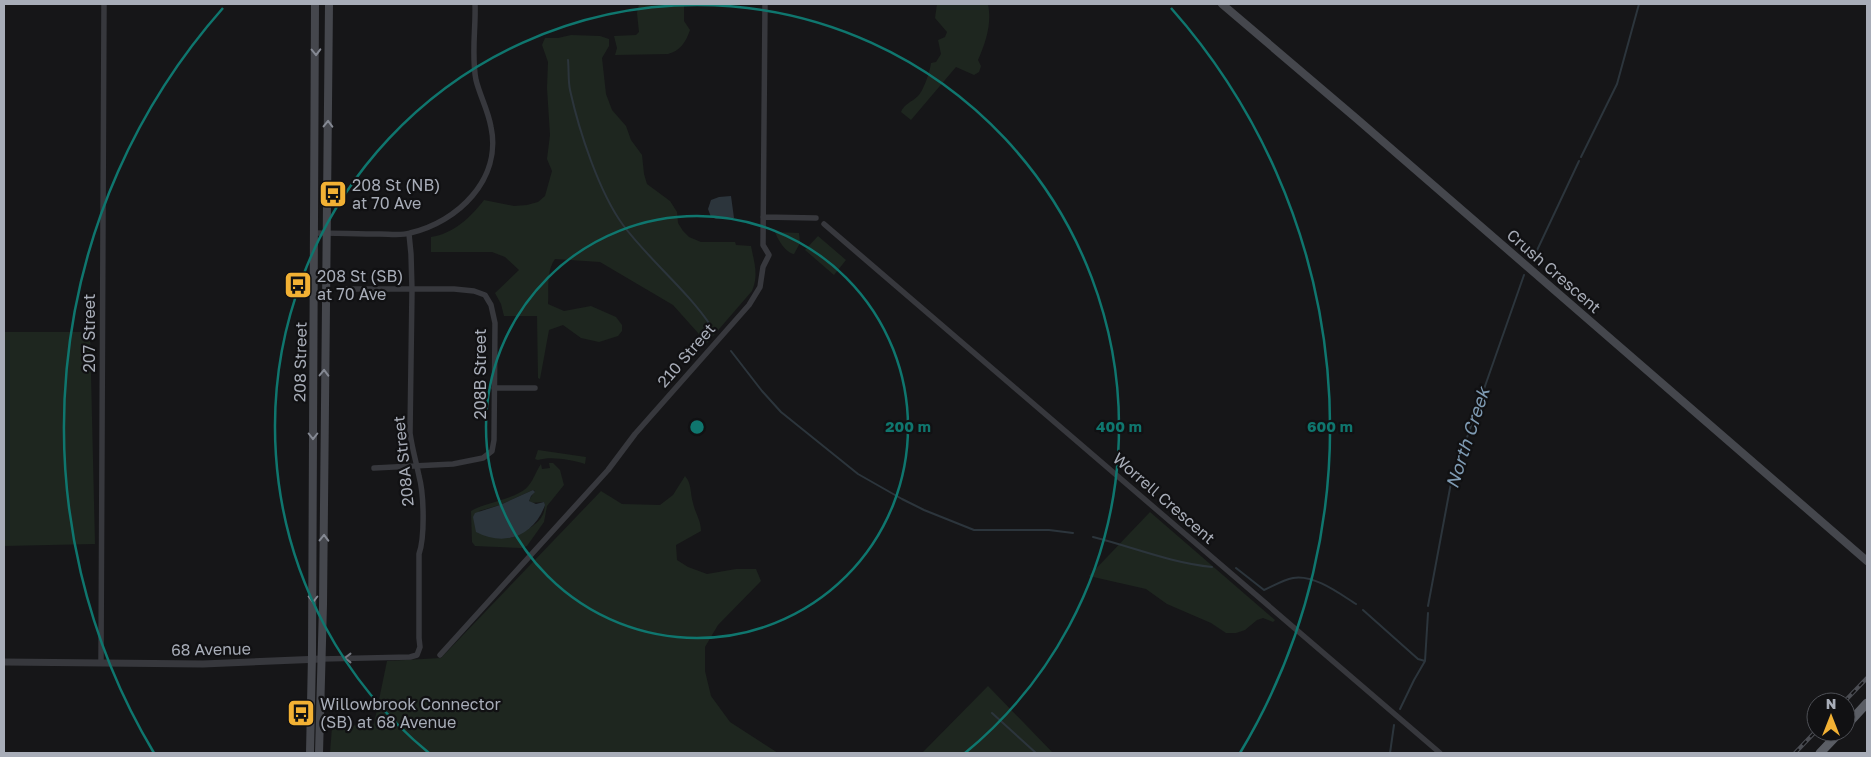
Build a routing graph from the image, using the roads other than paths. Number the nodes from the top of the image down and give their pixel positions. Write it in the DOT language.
graph roads {
  1 [pos="104,4"];
  2 [pos="315,4"];
  3 [pos="329,4"];
  4 [pos="475,4"];
  5 [pos="765,4"];
  6 [pos="1222,4"];
  7 [pos="763,217"];
  8 [pos="816,218"];
  9 [pos="824,224"];
  10 [pos="315,233"];
  11 [pos="326,233"];
  12 [pos="409,234"];
  13 [pos="339,289"];
  14 [pos="412,290"];
  15 [pos="494,388"];
  16 [pos="535,388"];
  17 [pos="416,465"];
  18 [pos="374,468"];
  19 [pos="1867,561"];
  20 [pos="418,654"];
  21 [pos="440,655"];
  22 [pos="321,659"];
  23 [pos="312,660"];
  24 [pos="4,662"];
  25 [pos="101,662"];
  26 [pos="1867,703"];
  27 [pos="1856,715"];
  28 [pos="1830,742"];
  29 [pos="310,753"];
  30 [pos="319,753"];
  31 [pos="1440,753"];
  32 [pos="1820,753"];
  1 -- 25 [label="street, 207 Street"];
  2 -- 10 [label="main road, 208 Street, one-way"];
  11 -- 3 [label="main road, 208 Street, one-way"];
  4 -- 12 [label="street"];
  5 -- 7 [label="street, 210 Street"];
  6 -- 19 [label="main road, Crush Crescent"];
  7 -- 8 [label="street"];
  7 -- 21 [label="street, 210 Street"];
  9 -- 31 [label="street, Worrell Crescent"];
  10 -- 11 [label="street"];
  10 -- 23 [label="main road, 208 Street, one-way"];
  11 -- 12 [label="street"];
  22 -- 11 [label="main road, 208 Street, one-way"];
  12 -- 14 [label="street, 208A Street"];
  13 -- 14 [label="street"];
  14 -- 15 [label="street, 208B Street"];
  14 -- 17 [label="street, 208A Street"];
  15 -- 16 [label="street"];
  15 -- 17 [label="street, 208B Street"];
  17 -- 18 [label="street"];
  17 -- 20 [label="street, 208A Street"];
  20 -- 22 [label="street, 68 Avenue, one-way"];
  22 -- 23 [label="street, 68 Avenue"];
  22 -- 30 [label="main road, 208 Street"];
  23 -- 25 [label="street, 68 Avenue"];
  23 -- 29 [label="main road, 208 Street"];
  24 -- 25 [label="street, 68 Avenue"];
  26 -- 27 [label="highway"];
  28 -- 32 [label="highway"];
}
